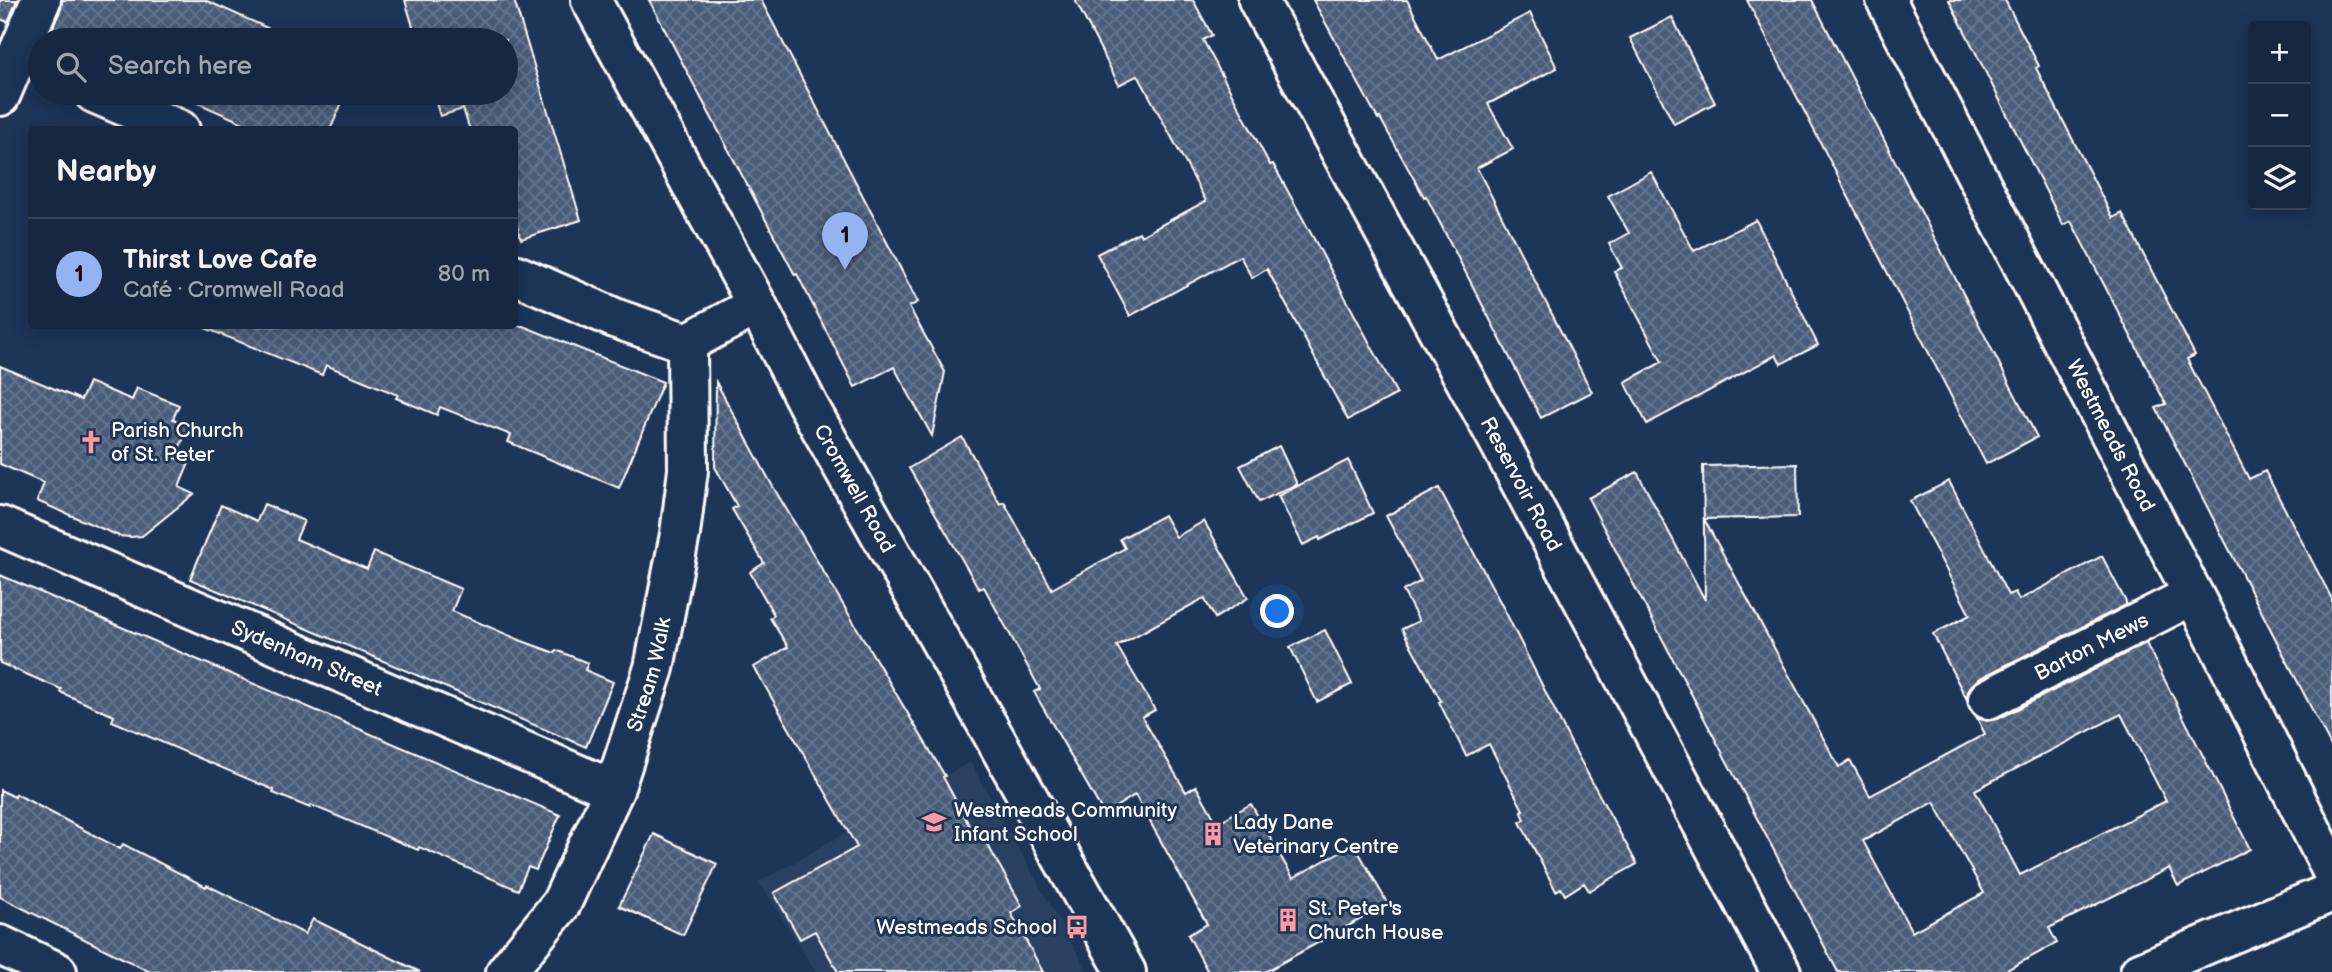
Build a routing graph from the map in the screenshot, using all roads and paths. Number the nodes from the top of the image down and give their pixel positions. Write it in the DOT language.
graph roads {
  1 [pos="40,0"];
  2 [pos="591,0"];
  3 [pos="1258,0"];
  4 [pos="1886,0"];
  5 [pos="30,28"];
  6 [pos="28,33"];
  7 [pos="18,61"];
  8 [pos="0,96"];
  9 [pos="122,105"];
  10 [pos="171,126"];
  11 [pos="518,276"];
  12 [pos="757,305"];
  13 [pos="687,343"];
  14 [pos="0,526"];
  15 [pos="2193,595"];
  16 [pos="1988,699"];
  17 [pos="614,790"];
  18 [pos="2332,871"];
  19 [pos="2332,891"];
  20 [pos="0,945"];
  21 [pos="57,972"];
  22 [pos="506,972"];
  23 [pos="1126,972"];
  24 [pos="1781,972"];
  25 [pos="2140,972"];
  1 -- 5 [label="street"];
  2 -- 12 [label="street, Cromwell Road"];
  3 -- 24 [label="street, Reservoir Road"];
  4 -- 15 [label="street, Westmeads Road"];
  6 -- 7 [label="street"];
  7 -- 8 [label="street"];
  9 -- 10 [label="street"];
  11 -- 13 [label="street"];
  12 -- 13 [label="street"];
  12 -- 23 [label="street, Cromwell Road"];
  13 -- 17 [label="street, Stream Walk"];
  14 -- 17 [label="street, Sydenham Street"];
  15 -- 16 [label="street, Barton Mews"];
  15 -- 18 [label="street, Westmeads Road"];
  17 -- 22 [label="street, Stream Walk"];
  19 -- 25 [label="street"];
  20 -- 21 [label="street"];
}
